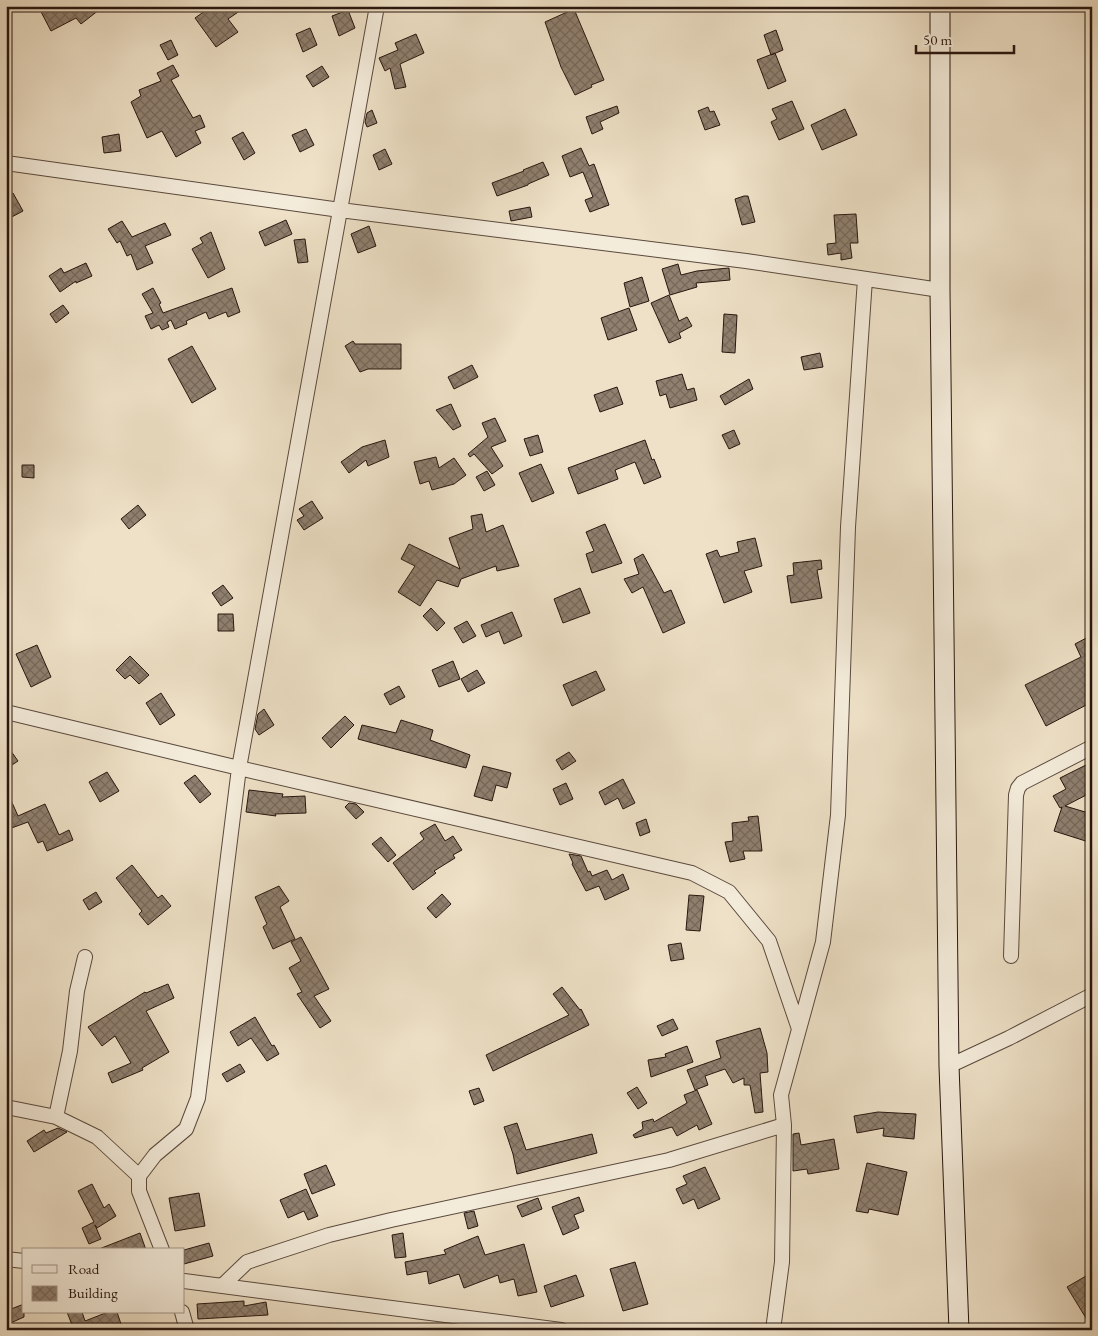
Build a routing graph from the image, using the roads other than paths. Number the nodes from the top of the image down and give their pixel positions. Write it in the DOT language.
graph roads {
  1 [pos="377,6"];
  2 [pos="940,6"];
  3 [pos="6,163"];
  4 [pos="340,210"];
  5 [pos="865,279"];
  6 [pos="940,290"];
  7 [pos="6,712"];
  8 [pos="1092,747"];
  9 [pos="239,768"];
  10 [pos="1011,956"];
  11 [pos="85,957"];
  12 [pos="1092,995"];
  13 [pos="799,1029"];
  14 [pos="949,1066"];
  15 [pos="6,1107"];
  16 [pos="56,1117"];
  17 [pos="784,1125"];
  18 [pos="139,1176"];
  19 [pos="161,1248"];
  20 [pos="6,1259"];
  21 [pos="22,1261"];
  22 [pos="185,1281"];
  23 [pos="222,1286"];
  24 [pos="183,1314"];
  25 [pos="187,1330"];
  26 [pos="561,1330"];
  27 [pos="773,1330"];
  28 [pos="959,1330"];
  1 -- 4 [label="street"];
  2 -- 6 [label="street"];
  3 -- 4 [label="street"];
  4 -- 5 [label="street"];
  4 -- 9 [label="street"];
  5 -- 6 [label="street"];
  5 -- 13 [label="street"];
  6 -- 14 [label="street"];
  7 -- 9 [label="street"];
  8 -- 10 [label="street"];
  9 -- 13 [label="street"];
  9 -- 18 [label="street"];
  11 -- 16 [label="street"];
  12 -- 14 [label="street"];
  13 -- 17 [label="street"];
  14 -- 28 [label="street"];
  15 -- 16 [label="street"];
  16 -- 18 [label="street"];
  17 -- 23 [label="street"];
  17 -- 27 [label="street"];
  18 -- 19 [label="street"];
  20 -- 21 [label="street"];
  22 -- 23 [label="street"];
  23 -- 26 [label="street"];
  24 -- 25 [label="street"];
}
